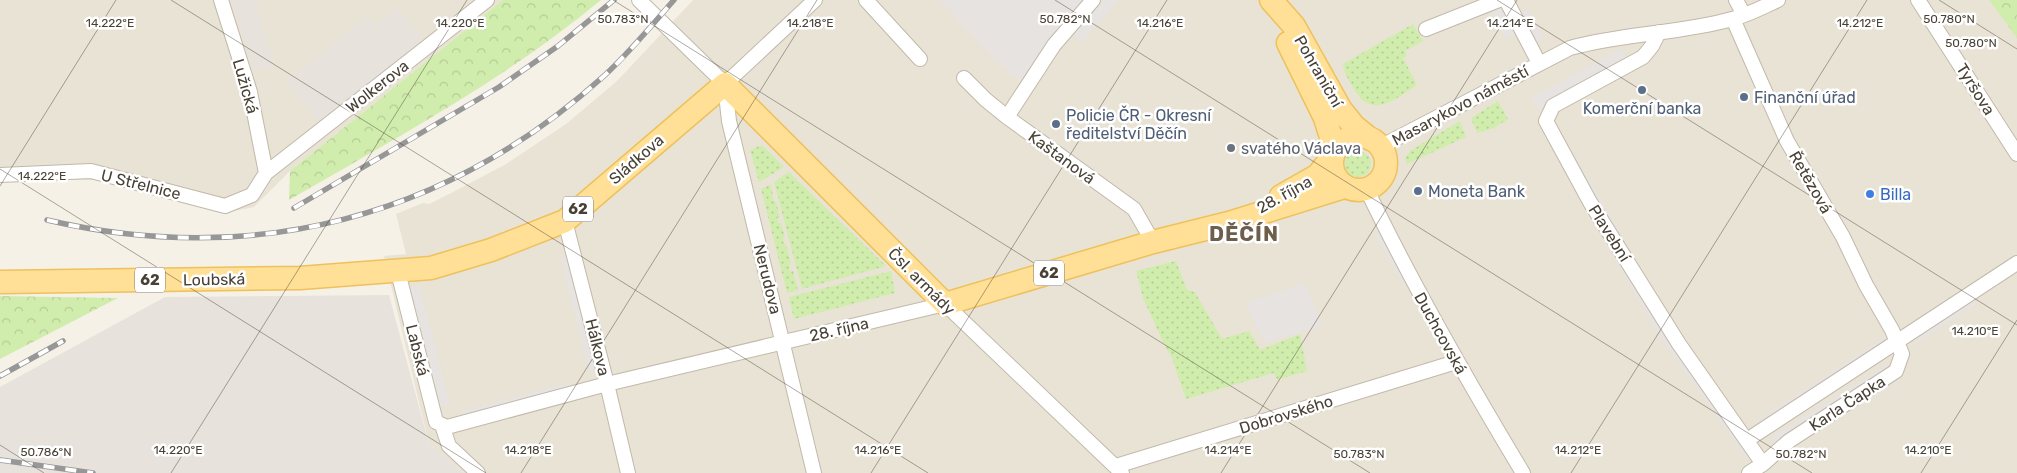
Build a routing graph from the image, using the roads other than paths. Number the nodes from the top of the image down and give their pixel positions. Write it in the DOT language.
graph roads {
  1 [pos="221,0"];
  2 [pos="487,0"];
  3 [pos="815,0"];
  4 [pos="866,0"];
  5 [pos="1093,0"];
  6 [pos="1271,0"];
  7 [pos="1498,0"];
  8 [pos="1506,0"];
  9 [pos="1736,0"];
  10 [pos="1778,0"];
  11 [pos="1918,0"];
  12 [pos="641,2"];
  13 [pos="1738,17"];
  14 [pos="1426,29"];
  15 [pos="1660,32"];
  16 [pos="920,59"];
  17 [pos="1540,64"];
  18 [pos="964,78"];
  19 [pos="725,84"];
  20 [pos="1007,116"];
  21 [pos="1375,143"];
  22 [pos="1334,154"];
  23 [pos="2017,154"];
  24 [pos="266,173"];
  25 [pos="0,175"];
  26 [pos="1344,187"];
  27 [pos="1367,190"];
  28 [pos="565,221"];
  29 [pos="1229,224"];
  30 [pos="1153,242"];
  31 [pos="2017,263"];
  32 [pos="398,272"];
  33 [pos="0,282"];
  34 [pos="945,304"];
  35 [pos="1897,340"];
  36 [pos="783,342"];
  37 [pos="1456,362"];
  38 [pos="607,384"];
  39 [pos="445,426"];
  40 [pos="1746,440"];
  41 [pos="1764,464"];
  42 [pos="1119,470"];
  43 [pos="478,473"];
  44 [pos="628,473"];
  45 [pos="814,473"];
  46 [pos="1523,473"];
  47 [pos="1749,473"];
  1 -- 24 [label="street, Lužická"];
  2 -- 24 [label="street, Wolkerova"];
  3 -- 19 [label="street, Sládkova"];
  4 -- 16 [label="street"];
  5 -- 20 [label="street"];
  6 -- 21 [label="main road, Pohraniční"];
  6 -- 22 [label="main road, Pohraniční"];
  7 -- 14 [label="street"];
  8 -- 17 [label="street, Masarykovo náměstí"];
  9 -- 13 [label="street"];
  10 -- 13 [label="street, Masarykovo náměstí"];
  11 -- 23 [label="street, Tyršova"];
  12 -- 19 [label="street"];
  13 -- 15 [label="street, Masarykovo náměstí"];
  13 -- 35 [label="street, Řetězová"];
  15 -- 17 [label="street, Masarykovo náměstí"];
  15 -- 40 [label="street, Plavební"];
  17 -- 21 [label="street, Masarykovo náměstí"];
  18 -- 20 [label="street, Kaštanová"];
  19 -- 28 [label="main road, Sládkova / 62"];
  19 -- 34 [label="main road, Čsl. armády"];
  19 -- 36 [label="street, Nerudova"];
  20 -- 30 [label="street, Kaštanová"];
  21 -- 22 [label="main road"];
  21 -- 27 [label="main road"];
  22 -- 26 [label="main road"];
  22 -- 29 [label="main road, 28. října / 62"];
  24 -- 25 [label="street, U Střelnice"];
  26 -- 27 [label="main road"];
  26 -- 29 [label="main road, 28. října / 62"];
  27 -- 37 [label="street, Duchcovská"];
  28 -- 32 [label="main road, Sládkova / 62"];
  28 -- 38 [label="street, Hálkova"];
  29 -- 30 [label="main road, 28. října / 62"];
  30 -- 34 [label="main road, 28. října / 62"];
  31 -- 35 [label="street, Karla Čapka"];
  32 -- 33 [label="main road, Loubská / 62"];
  32 -- 39 [label="street, Labská"];
  34 -- 36 [label="street, 28. října"];
  34 -- 42 [label="street, Čsl. armády"];
  35 -- 40 [label="street, Karla Čapka"];
  35 -- 41 [label="street, Karla Čapka"];
  36 -- 38 [label="street, 28. října"];
  36 -- 45 [label="street, Nerudova"];
  37 -- 42 [label="street, Dobrovského"];
  37 -- 46 [label="street, Duchcovská"];
  38 -- 39 [label="street, 28. října"];
  38 -- 44 [label="street, Hálkova"];
  39 -- 43 [label="street, Labská"];
  40 -- 41 [label="street, Plavební"];
  41 -- 47 [label="street, Karla Čapka"];
}
